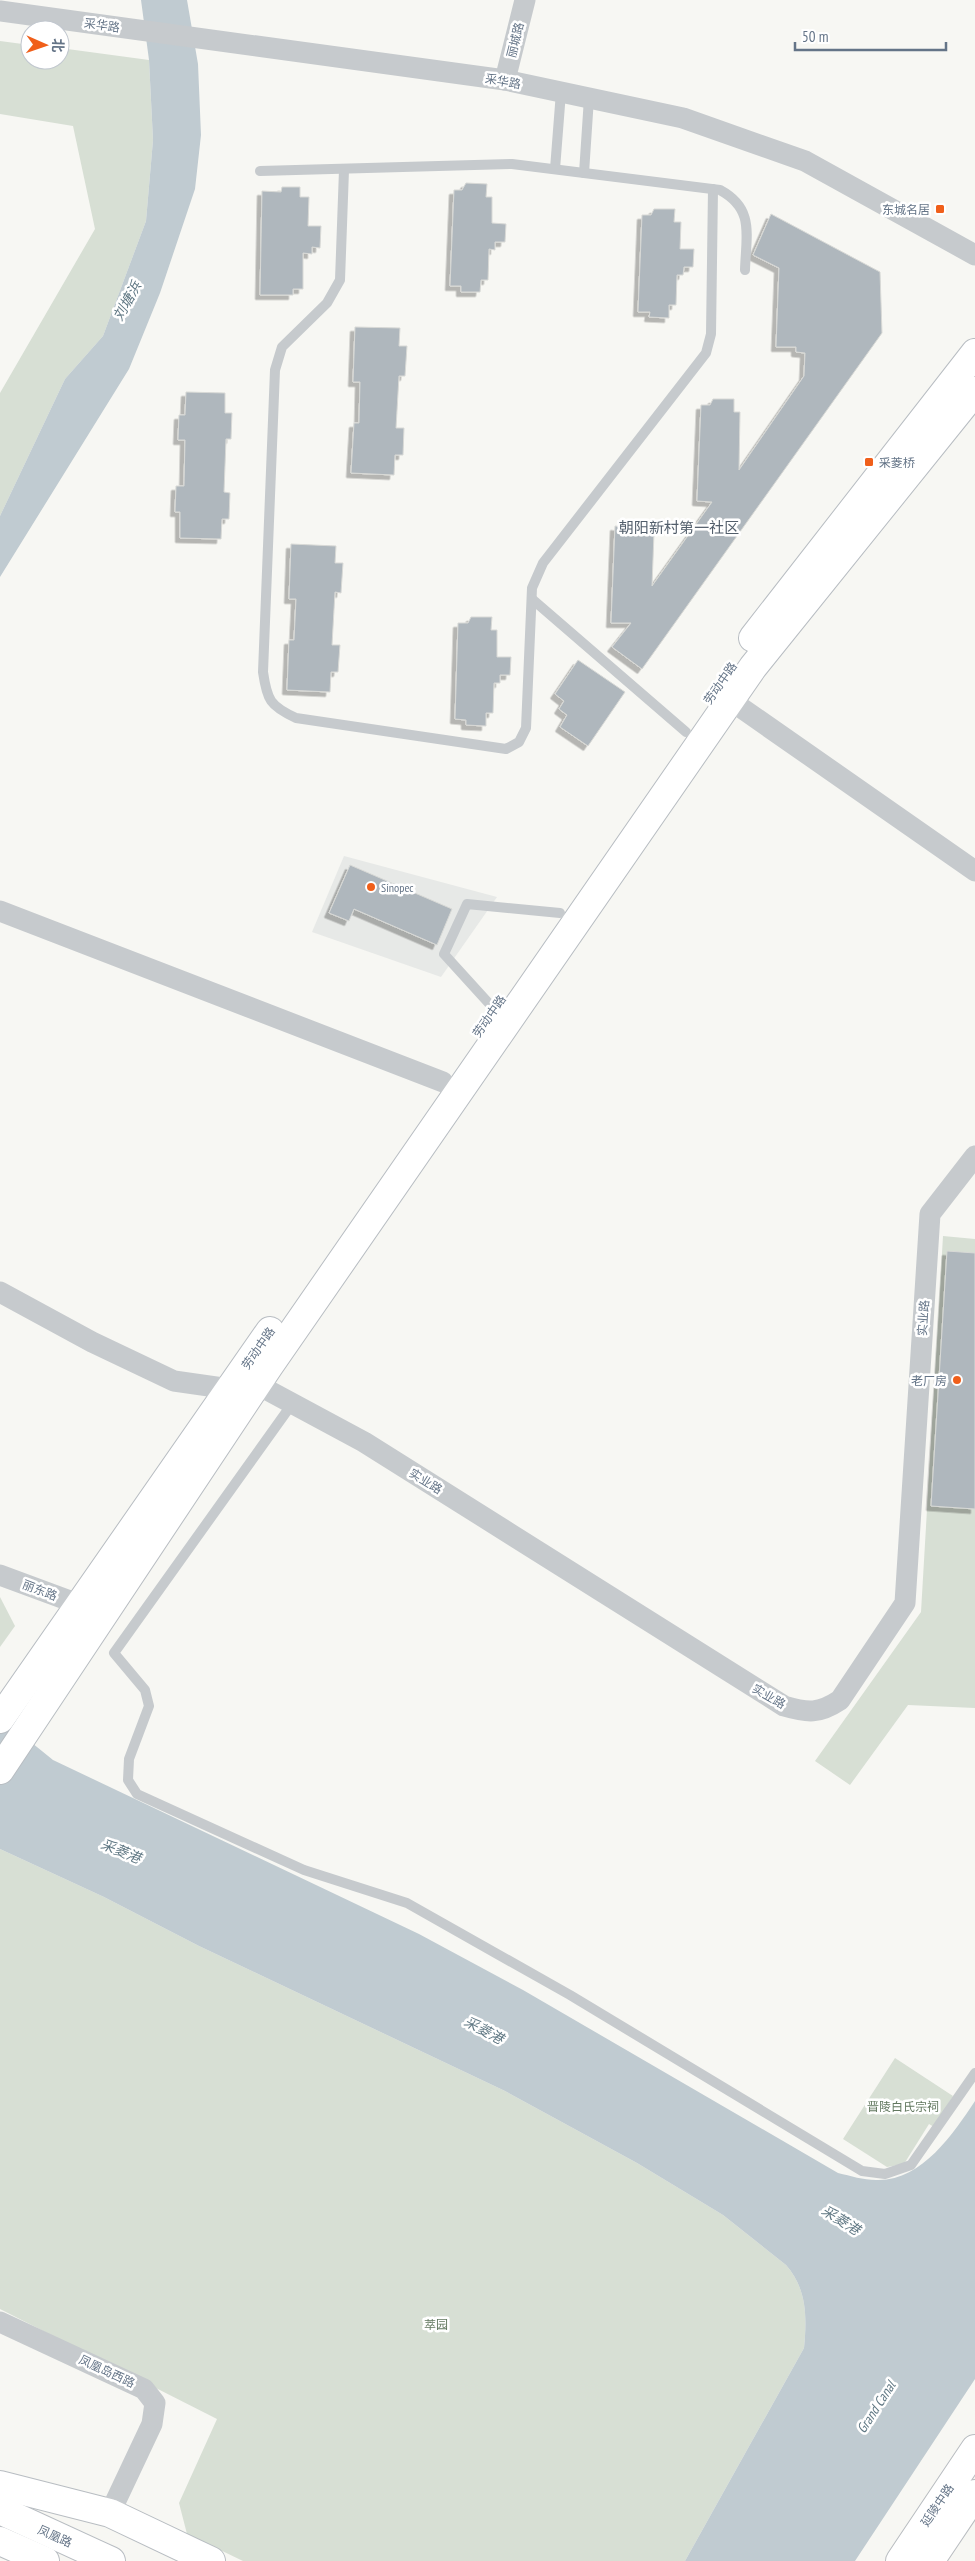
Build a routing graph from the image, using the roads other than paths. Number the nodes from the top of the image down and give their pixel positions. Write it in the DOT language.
graph roads {
  1 [pos="525,0"];
  2 [pos="0,11"];
  3 [pos="504,80"];
  4 [pos="561,92"];
  5 [pos="590,98"];
  6 [pos="555,169"];
  7 [pos="344,170"];
  8 [pos="260,171"];
  9 [pos="584,173"];
  10 [pos="713,189"];
  11 [pos="975,255"];
  12 [pos="745,270"];
  13 [pos="975,353"];
  14 [pos="975,391"];
  15 [pos="532,599"];
  16 [pos="730,700"];
  17 [pos="686,732"];
  18 [pos="975,871"];
  19 [pos="0,911"];
  20 [pos="560,913"];
  21 [pos="494,1009"];
  22 [pos="443,1082"];
  23 [pos="975,1156"];
  24 [pos="0,1292"];
  25 [pos="258,1385"];
  26 [pos="230,1389"];
  27 [pos="292,1404"];
  28 [pos="0,1575"];
  29 [pos="81,1605"];
  30 [pos="0,1719"];
  31 [pos="0,1770"];
  32 [pos="975,2073"];
  33 [pos="0,2322"];
  34 [pos="975,2449"];
  35 [pos="0,2485"];
  36 [pos="975,2494"];
  37 [pos="0,2510"];
  38 [pos="110,2513"];
  39 [pos="0,2541"];
  40 [pos="45,2561"];
  41 [pos="111,2561"];
  42 [pos="211,2561"];
  43 [pos="900,2561"];
  44 [pos="930,2561"];
  1 -- 3 [label="street, 丽城路"];
  2 -- 3 [label="street, 采华路"];
  3 -- 4 [label="street, 采华路"];
  4 -- 5 [label="street, 采华路"];
  4 -- 6 [label="lane"];
  5 -- 9 [label="lane"];
  5 -- 11 [label="street, 采华路"];
  6 -- 7 [label="lane"];
  6 -- 9 [label="lane"];
  7 -- 8 [label="lane"];
  7 -- 15 [label="lane"];
  9 -- 10 [label="lane"];
  10 -- 12 [label="lane"];
  10 -- 15 [label="lane"];
  13 -- 17 [label="main road, 劳动中路"];
  14 -- 16 [label="main road, 劳动中路"];
  15 -- 17 [label="lane"];
  16 -- 18 [label="street"];
  16 -- 25 [label="main road, 劳动中路"];
  17 -- 20 [label="main road, 劳动中路"];
  19 -- 22 [label="street"];
  20 -- 21 [label="main road, 劳动中路"];
  20 -- 21 [label="lane"];
  21 -- 22 [label="main road, 劳动中路"];
  22 -- 26 [label="main road, 劳动中路"];
  23 -- 27 [label="street, 实业路"];
  24 -- 26 [label="street"];
  25 -- 26 [label="street"];
  25 -- 27 [label="street, 实业路"];
  25 -- 31 [label="main road, 劳动中路"];
  26 -- 29 [label="main road, 劳动中路"];
  27 -- 32 [label="lane"];
  28 -- 29 [label="street, 丽东路"];
  29 -- 30 [label="main road, 劳动中路"];
  33 -- 38 [label="street, 凤凰岛西路"];
  34 -- 43 [label="main road, 延陵中路"];
  35 -- 38 [label="main road"];
  36 -- 44 [label="main road, 延陵中路"];
  37 -- 41 [label="main road, 凤凰路"];
  38 -- 42 [label="main road"];
  39 -- 40 [label="main road"];
}
